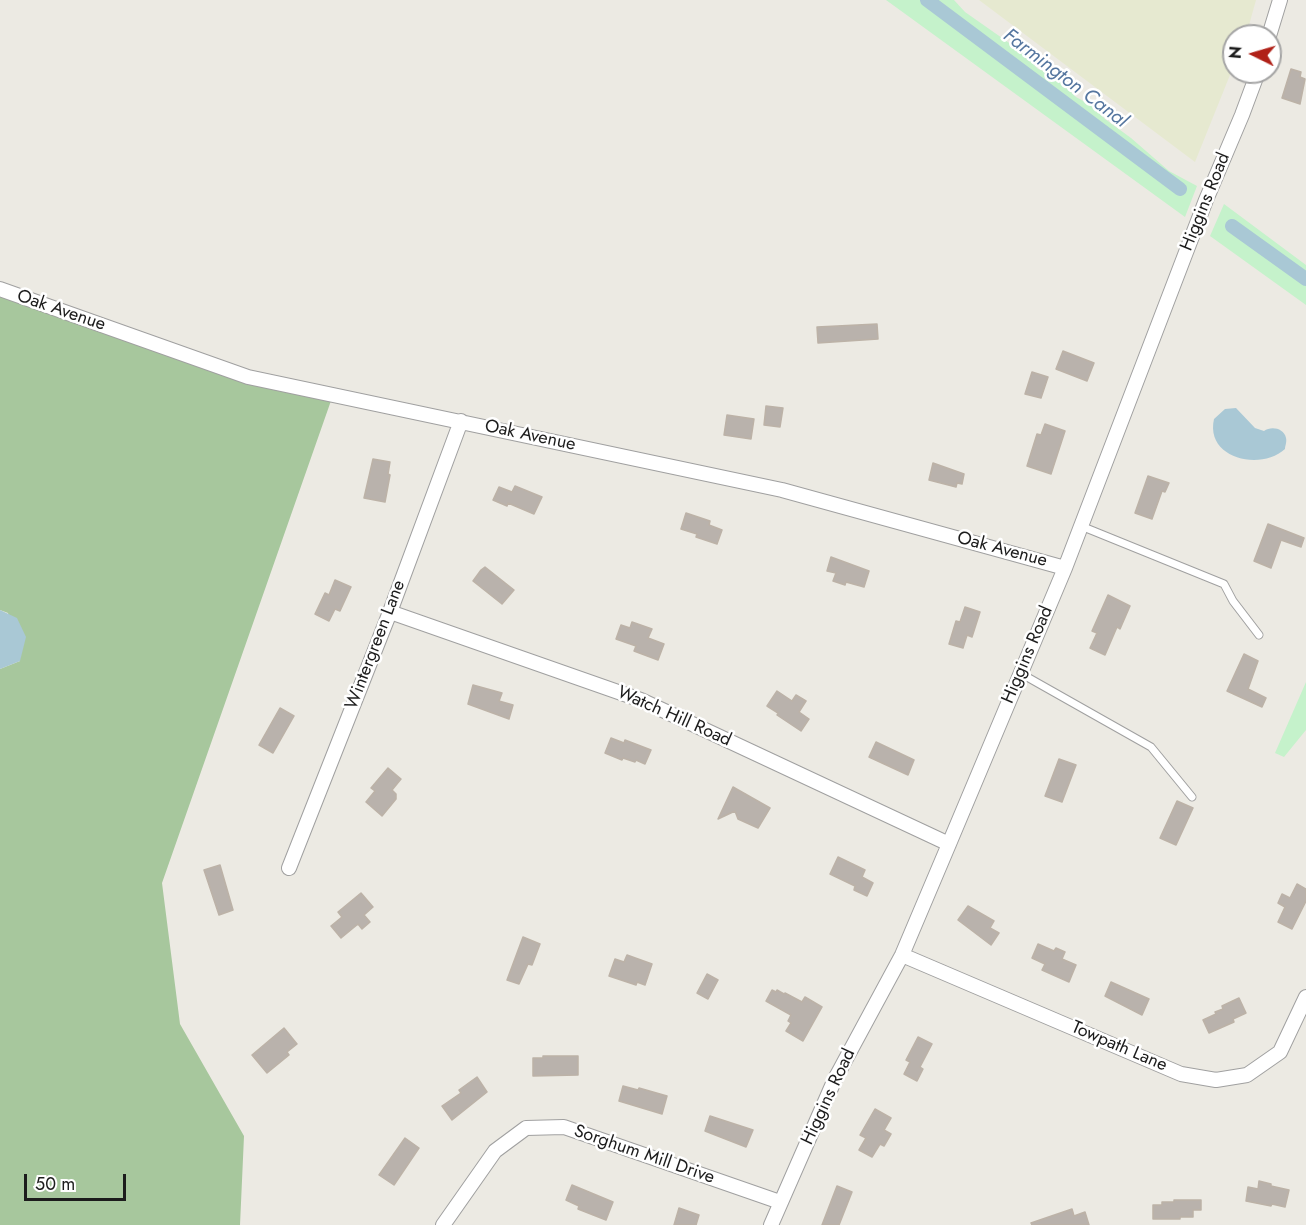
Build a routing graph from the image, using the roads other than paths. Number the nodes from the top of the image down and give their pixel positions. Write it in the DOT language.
graph roads {
  1 [pos="1280,0"];
  2 [pos="1273,24"];
  3 [pos="1254,84"];
  4 [pos="0,290"];
  5 [pos="461,421"];
  6 [pos="1081,526"];
  7 [pos="1065,568"];
  8 [pos="390,612"];
  9 [pos="1259,635"];
  10 [pos="1020,673"];
  11 [pos="1192,797"];
  12 [pos="949,844"];
  13 [pos="289,868"];
  14 [pos="902,955"];
  15 [pos="1306,997"];
  16 [pos="780,1202"];
  17 [pos="443,1225"];
  18 [pos="771,1225"];
  1 -- 2 [label="street"];
  3 -- 6 [label="street, Higgins Road"];
  4 -- 5 [label="street, Oak Avenue"];
  5 -- 7 [label="street, Oak Avenue"];
  5 -- 8 [label="street, Wintergreen Lane"];
  6 -- 7 [label="street, Higgins Road"];
  6 -- 9 [label="lane"];
  7 -- 10 [label="street, Higgins Road"];
  8 -- 12 [label="street, Watch Hill Road"];
  8 -- 13 [label="street, Wintergreen Lane"];
  10 -- 11 [label="lane"];
  10 -- 12 [label="street, Higgins Road"];
  12 -- 14 [label="street, Higgins Road"];
  14 -- 15 [label="street, Towpath Lane"];
  14 -- 16 [label="street, Higgins Road"];
  16 -- 17 [label="street, Sorghum Mill Drive"];
  16 -- 18 [label="street, Higgins Road"];
}
